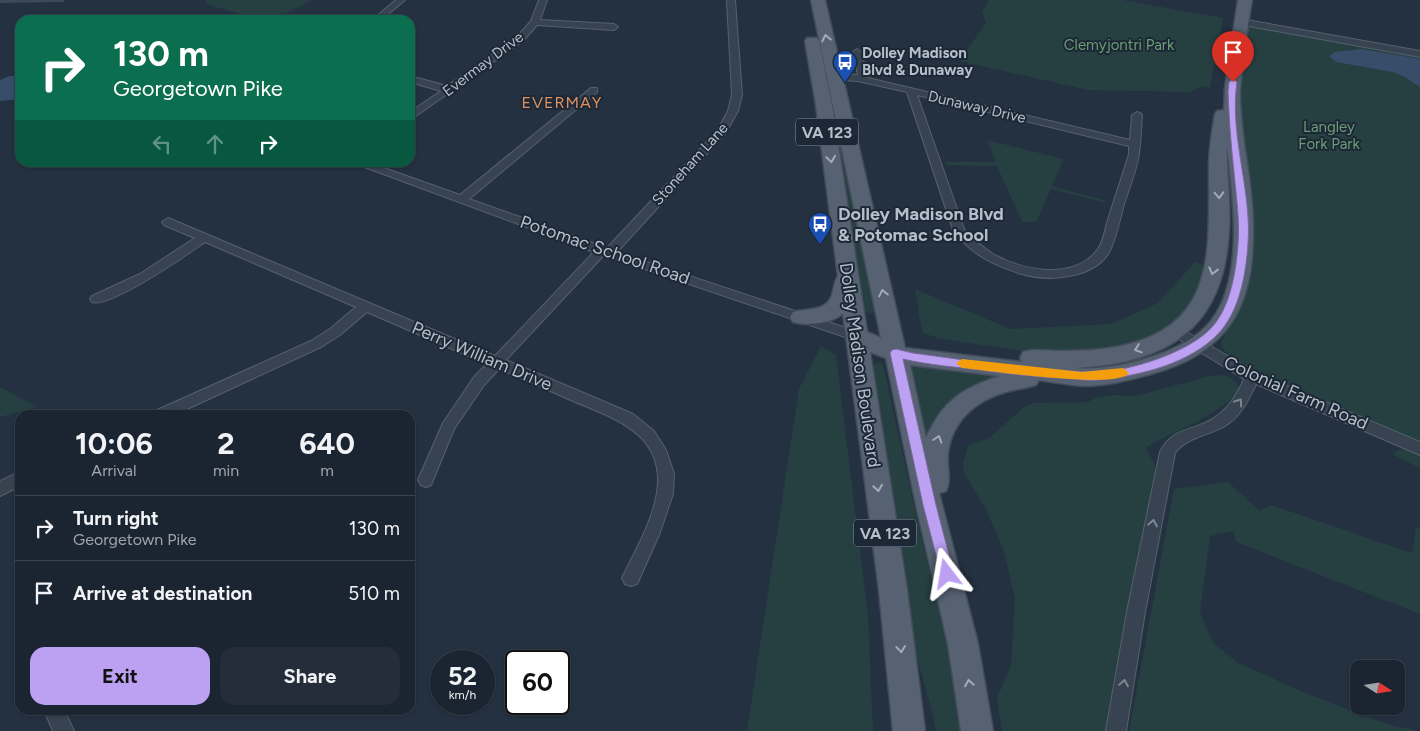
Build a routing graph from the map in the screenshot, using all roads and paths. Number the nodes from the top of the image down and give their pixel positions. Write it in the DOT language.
graph roads {
  1 [pos="402,0"];
  2 [pos="543,0"];
  3 [pos="731,0"];
  4 [pos="818,0"];
  5 [pos="1245,0"];
  6 [pos="382,15"];
  7 [pos="535,22"];
  8 [pos="1241,22"];
  9 [pos="809,26"];
  10 [pos="614,27"];
  11 [pos="857,52"];
  12 [pos="1420,54"];
  13 [pos="827,76"];
  14 [pos="864,79"];
  15 [pos="415,80"];
  16 [pos="449,90"];
  17 [pos="594,90"];
  18 [pos="911,91"];
  19 [pos="1232,92"];
  20 [pos="415,114"];
  21 [pos="1137,115"];
  22 [pos="1135,144"];
  23 [pos="370,167"];
  24 [pos="461,200"];
  25 [pos="168,222"];
  26 [pos="204,237"];
  27 [pos="605,251"];
  28 [pos="847,272"];
  29 [pos="96,299"];
  30 [pos="366,306"];
  31 [pos="800,317"];
  32 [pos="1176,331"];
  33 [pos="856,336"];
  34 [pos="1197,345"];
  35 [pos="894,347"];
  36 [pos="495,362"];
  37 [pos="1082,377"];
  38 [pos="1252,377"];
  39 [pos="171,410"];
  40 [pos="1420,449"];
  41 [pos="426,480"];
  42 [pos="15,481"];
  43 [pos="0,489"];
  44 [pos="630,578"];
  45 [pos="951,591"];
  46 [pos="56,715"];
  47 [pos="64,731"];
  48 [pos="909,731"];
  49 [pos="977,731"];
  50 [pos="1116,731"];
  1 -- 6 [label="street"];
  2 -- 7 [label="street, Evermay Drive"];
  3 -- 27 [label="street, Stoneham Lane"];
  13 -- 4 [label="main road, Dolley Madison Boulevard / VA 123, one-way"];
  5 -- 8 [label="main road"];
  7 -- 10 [label="street"];
  7 -- 16 [label="street, Evermay Drive"];
  8 -- 12 [label="street"];
  8 -- 19 [label="main road"];
  9 -- 13 [label="main road, Dolley Madison Boulevard / VA 123"];
  11 -- 14 [label="street"];
  13 -- 14 [label="street, Dunaway Drive"];
  13 -- 28 [label="main road, Dolley Madison Boulevard / VA 123, one-way"];
  35 -- 13 [label="main road, Dolley Madison Boulevard / VA 123, one-way"];
  14 -- 18 [label="street, Dunaway Drive"];
  15 -- 16 [label="street"];
  16 -- 20 [label="street, Evermay Drive"];
  17 -- 24 [label="street"];
  18 -- 22 [label="street, Dunaway Drive"];
  18 -- 22 [label="street"];
  19 -- 32 [label="main road, one-way"];
  19 -- 34 [label="main road"];
  21 -- 22 [label="street"];
  23 -- 24 [label="street, Potomac School Road"];
  24 -- 27 [label="street, Potomac School Road"];
  25 -- 26 [label="street, Perry William Drive"];
  26 -- 29 [label="street"];
  26 -- 30 [label="street, Perry William Drive"];
  27 -- 31 [label="street, Potomac School Road"];
  27 -- 36 [label="street, Stoneham Lane"];
  28 -- 31 [label="main road"];
  28 -- 33 [label="main road, Dolley Madison Boulevard / VA 123"];
  30 -- 36 [label="street, Perry William Drive"];
  30 -- 39 [label="street"];
  31 -- 33 [label="street, Potomac School Road"];
  32 -- 34 [label="street, Colonial Farm Road"];
  32 -- 35 [label="main road, one-way"];
  33 -- 35 [label="main road"];
  33 -- 48 [label="main road, Dolley Madison Boulevard / VA 123, one-way"];
  34 -- 37 [label="main road"];
  34 -- 38 [label="street, Colonial Farm Road"];
  35 -- 37 [label="main road"];
  35 -- 45 [label="main road, Dolley Madison Boulevard / VA 123"];
  36 -- 41 [label="street, Stoneham Lane"];
  36 -- 44 [label="street, Perry William Drive"];
  45 -- 37 [label="main road, one-way"];
  38 -- 40 [label="street, Colonial Farm Road"];
  50 -- 38 [label="street, one-way"];
  42 -- 43 [label="street"];
  49 -- 45 [label="main road, Dolley Madison Boulevard / VA 123, one-way"];
  46 -- 47 [label="street"];
}
